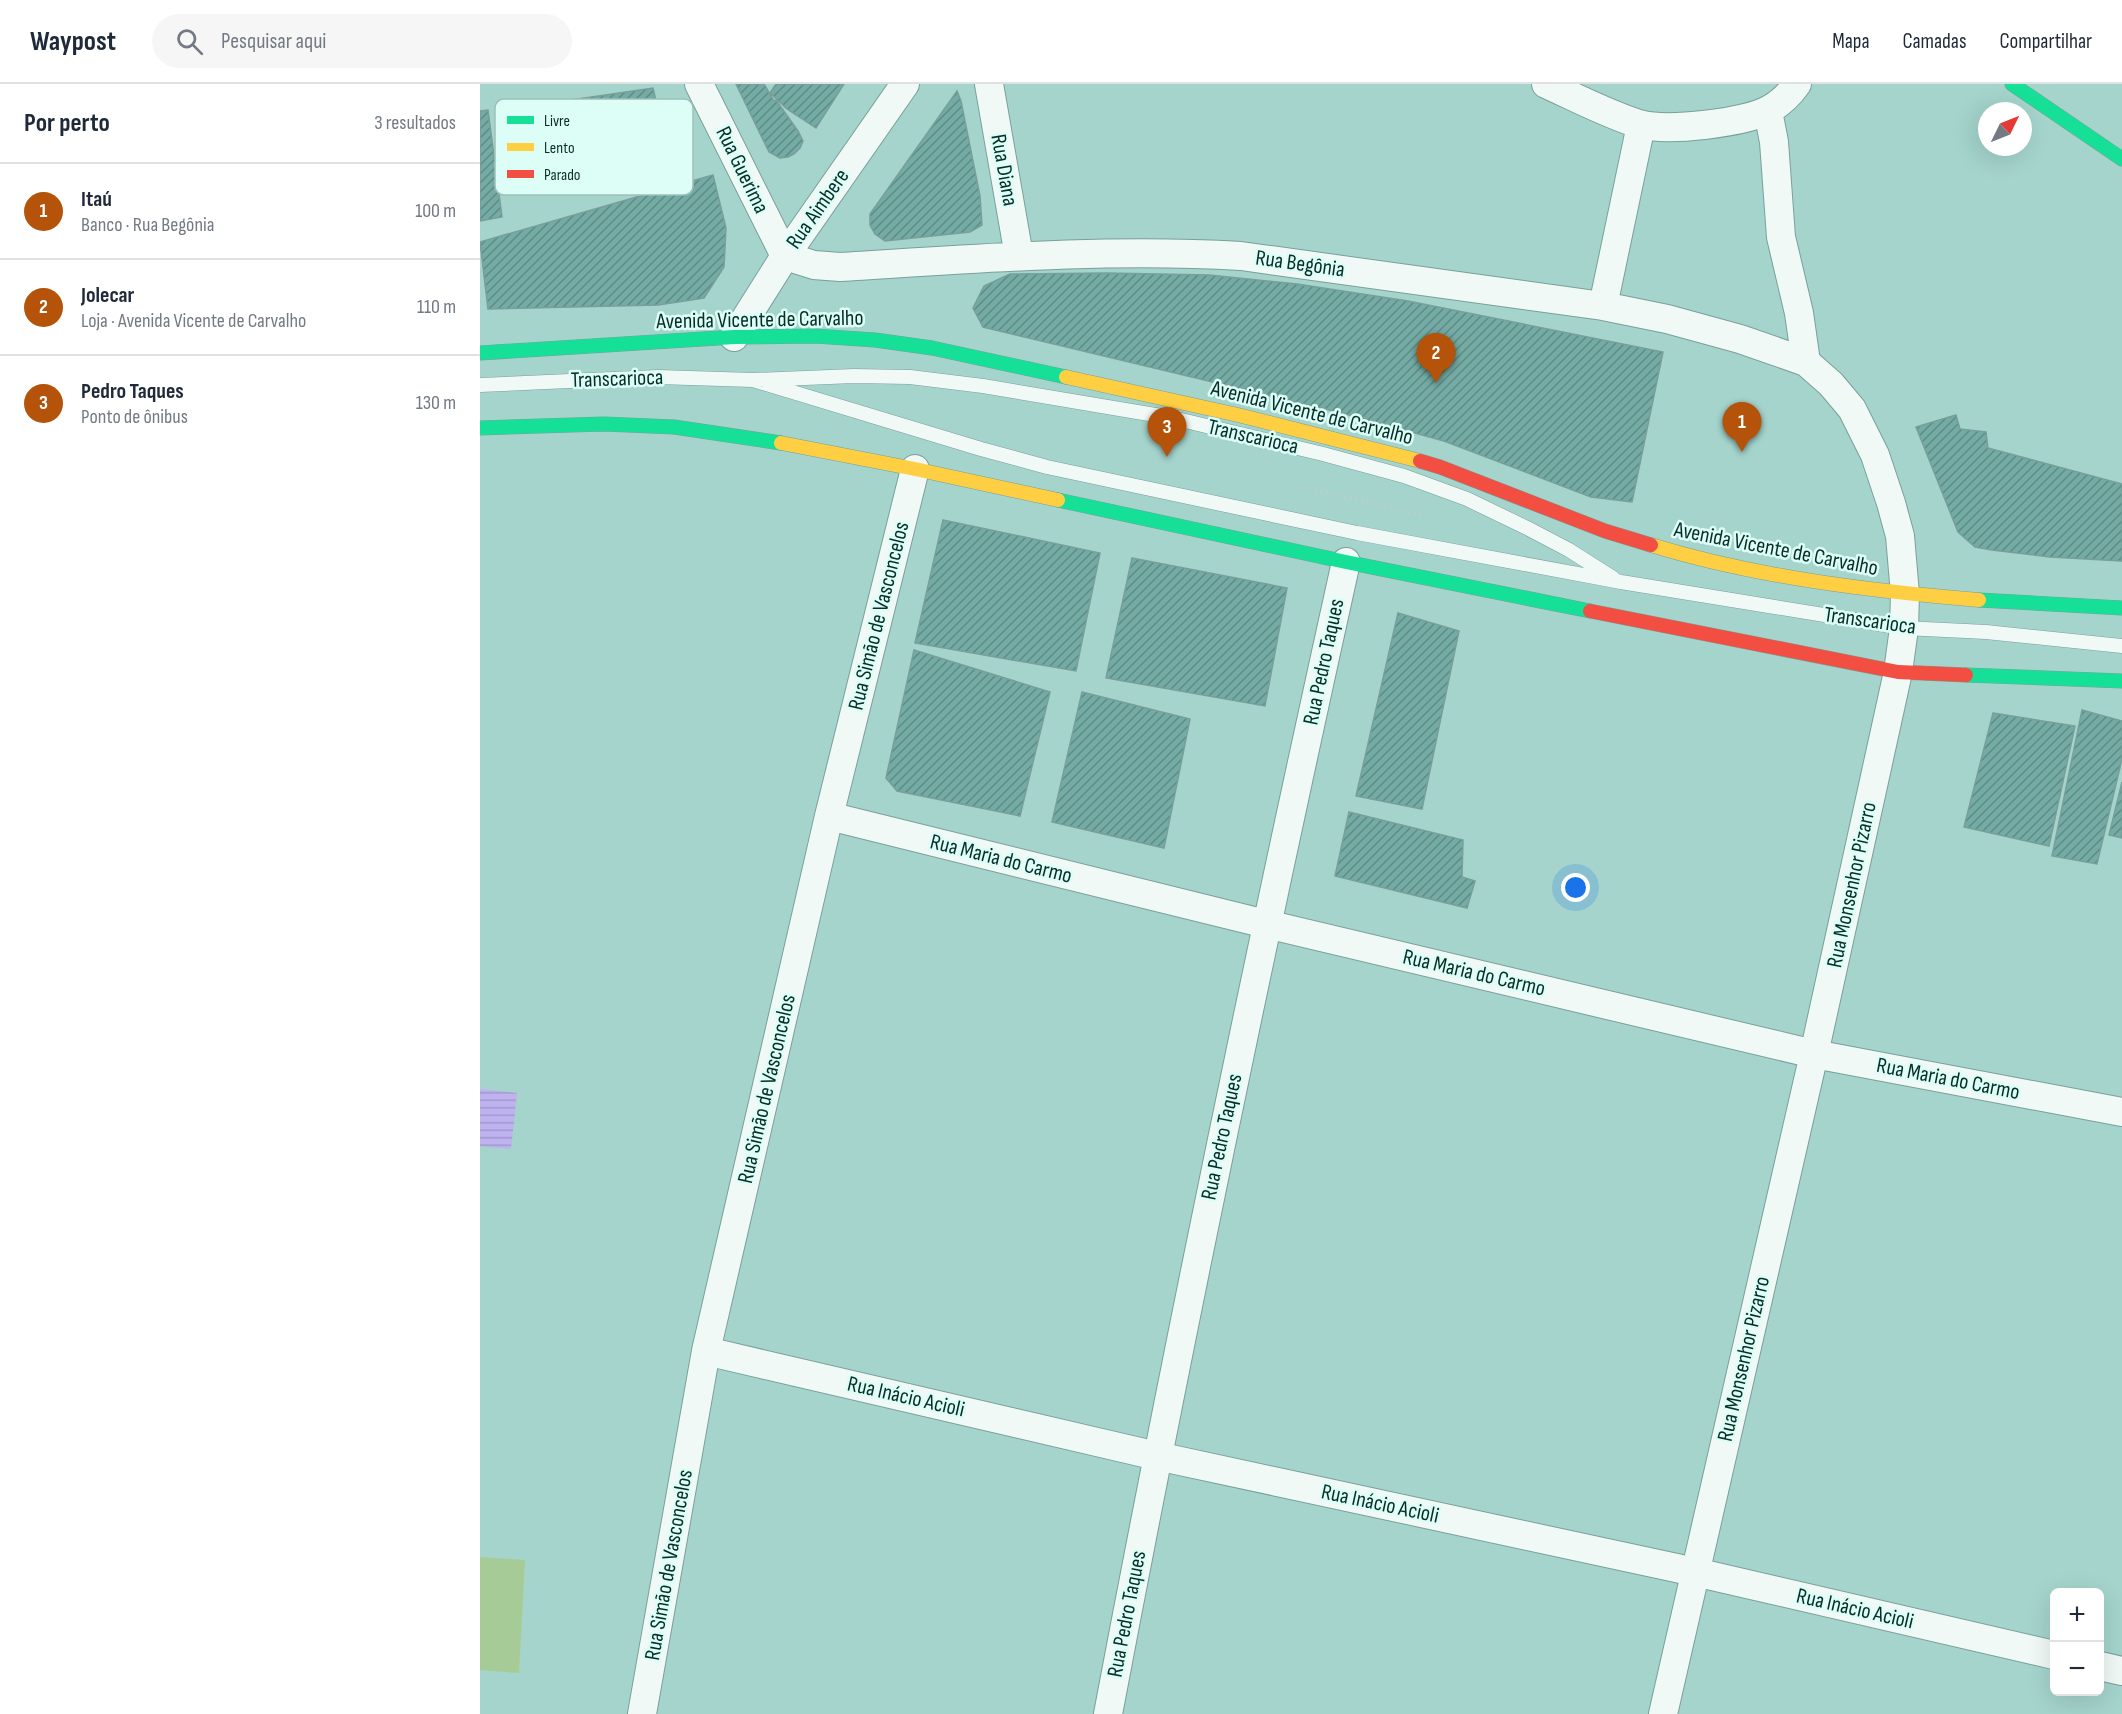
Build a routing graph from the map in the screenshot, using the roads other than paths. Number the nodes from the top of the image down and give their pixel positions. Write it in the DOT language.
graph roads {
  1 [pos="699,84"];
  2 [pos="905,84"];
  3 [pos="988,84"];
  4 [pos="1546,84"];
  5 [pos="1797,84"];
  6 [pos="2012,84"];
  7 [pos="1768,111"];
  8 [pos="1641,125"];
  9 [pos="2122,159"];
  10 [pos="785,256"];
  11 [pos="1019,256"];
  12 [pos="1603,306"];
  13 [pos="734,337"];
  14 [pos="480,353"];
  15 [pos="1806,362"];
  16 [pos="753,380"];
  17 [pos="480,385"];
  18 [pos="480,428"];
  19 [pos="915,469"];
  20 [pos="1346,562"];
  21 [pos="1620,582"];
  22 [pos="1905,594"];
  23 [pos="2122,608"];
  24 [pos="1904,628"];
  25 [pos="2122,646"];
  26 [pos="1898,672"];
  27 [pos="2122,681"];
  28 [pos="829,816"];
  29 [pos="1266,924"];
  30 [pos="1814,1054"];
  31 [pos="2122,1112"];
  32 [pos="706,1351"];
  33 [pos="1157,1456"];
  34 [pos="1695,1572"];
  35 [pos="2050,1654"];
  36 [pos="2104,1666"];
  37 [pos="2122,1671"];
  38 [pos="642,1714"];
  39 [pos="1108,1714"];
  40 [pos="1662,1714"];
  1 -- 10 [label="street, Rua Guerima"];
  2 -- 10 [label="street, Rua Aimbere"];
  3 -- 11 [label="street, Rua Diana"];
  4 -- 8 [label="street"];
  5 -- 7 [label="street"];
  6 -- 9 [label="main road"];
  7 -- 8 [label="street"];
  7 -- 15 [label="street"];
  8 -- 12 [label="street"];
  10 -- 11 [label="street, Rua Begônia"];
  10 -- 13 [label="street, Rua Aimbere"];
  11 -- 12 [label="street, Rua Begônia"];
  12 -- 15 [label="street, Rua Begônia"];
  13 -- 14 [label="main road, Avenida Vicente de Carvalho"];
  13 -- 22 [label="main road, Avenida Vicente de Carvalho"];
  15 -- 22 [label="street, Rua Monsenhor Pizarro"];
  16 -- 17 [label="lane, Transcarioca"];
  16 -- 21 [label="lane, Transcarioca"];
  16 -- 21 [label="lane, Transcarioca"];
  18 -- 19 [label="main road"];
  19 -- 20 [label="main road"];
  19 -- 28 [label="street, Rua Simão de Vasconcelos"];
  20 -- 26 [label="main road"];
  20 -- 29 [label="street, Rua Pedro Taques"];
  21 -- 24 [label="lane, Transcarioca"];
  22 -- 23 [label="main road, Avenida Vicente de Carvalho"];
  22 -- 24 [label="street, Rua Monsenhor Pizarro"];
  24 -- 25 [label="lane, Transcarioca"];
  24 -- 26 [label="street, Rua Monsenhor Pizarro"];
  26 -- 27 [label="main road"];
  26 -- 30 [label="street, Rua Monsenhor Pizarro"];
  28 -- 29 [label="street, Rua Maria do Carmo"];
  28 -- 32 [label="street, Rua Simão de Vasconcelos"];
  29 -- 30 [label="street, Rua Maria do Carmo"];
  29 -- 33 [label="street, Rua Pedro Taques"];
  30 -- 31 [label="street, Rua Maria do Carmo"];
  30 -- 34 [label="street, Rua Monsenhor Pizarro"];
  32 -- 33 [label="street, Rua Inácio Acioli"];
  32 -- 38 [label="street, Rua Simão de Vasconcelos"];
  33 -- 34 [label="street, Rua Inácio Acioli"];
  33 -- 39 [label="street, Rua Pedro Taques"];
  34 -- 35 [label="street, Rua Inácio Acioli"];
  34 -- 40 [label="street, Rua Monsenhor Pizarro"];
  36 -- 37 [label="street"];
}
